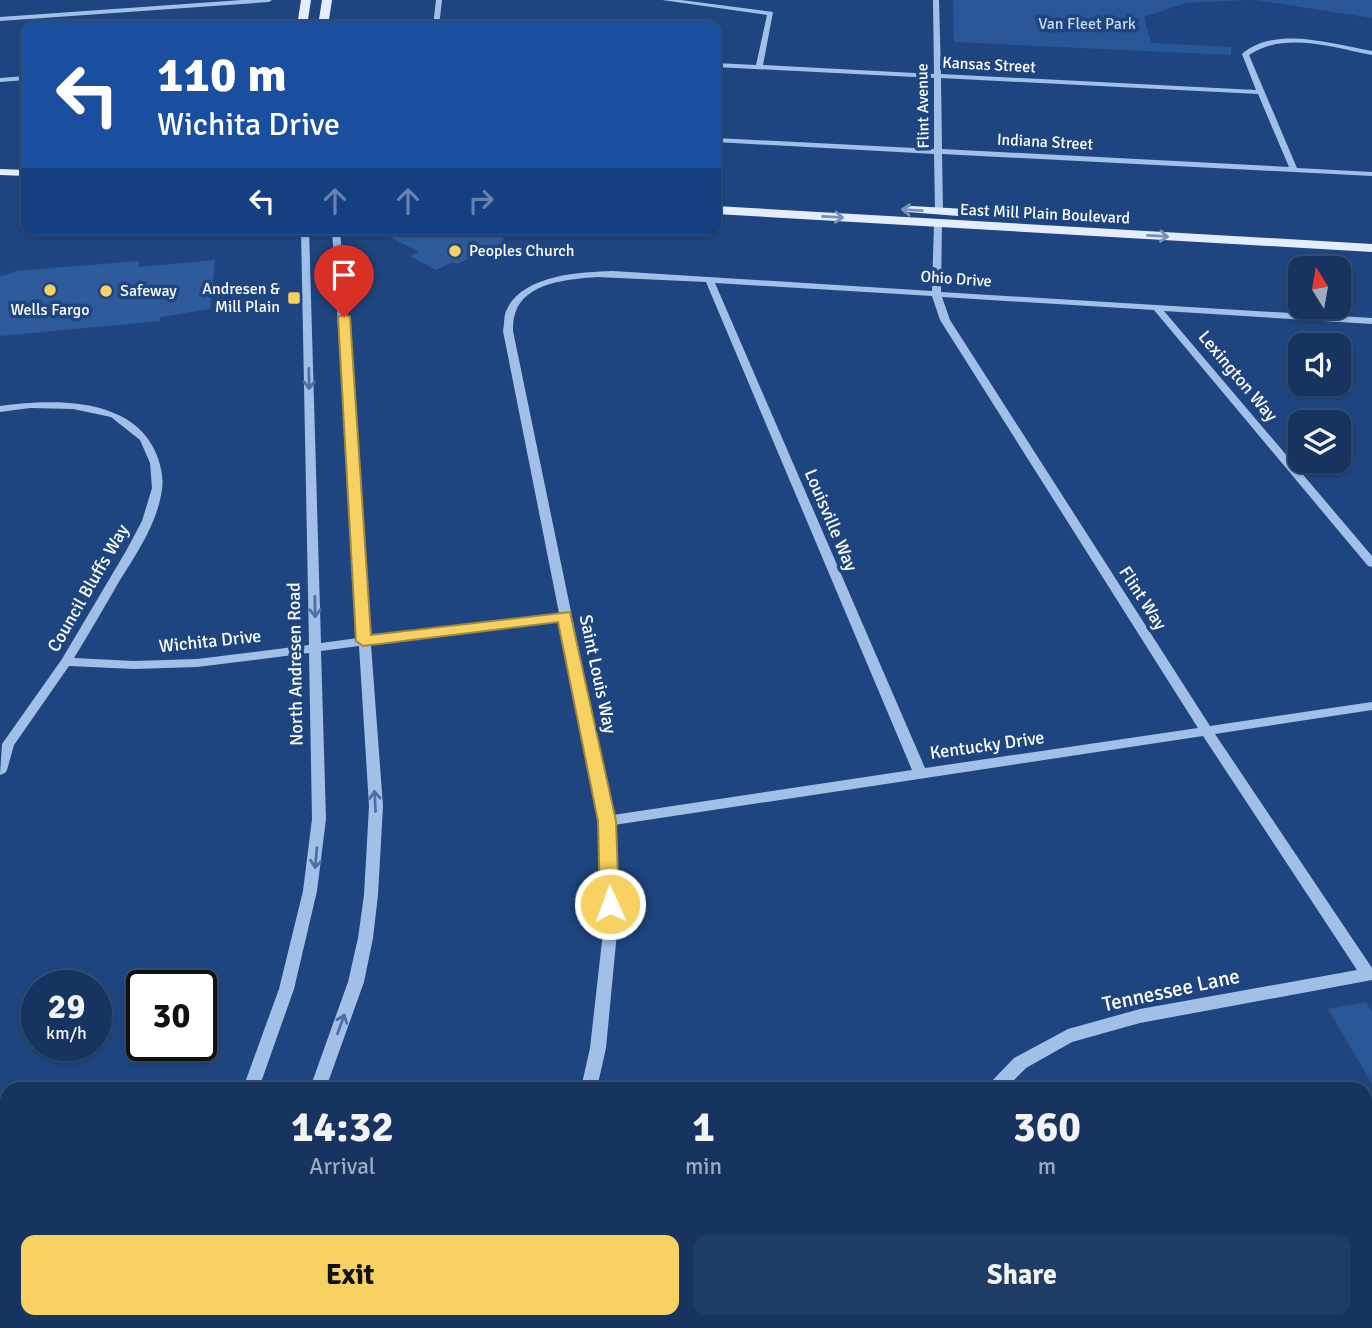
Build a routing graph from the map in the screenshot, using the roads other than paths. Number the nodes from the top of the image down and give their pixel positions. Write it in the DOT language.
graph roads {
  1 [pos="269,0"];
  2 [pos="306,0"];
  3 [pos="327,0"];
  4 [pos="439,0"];
  5 [pos="665,0"];
  6 [pos="936,0"];
  7 [pos="194,2"];
  8 [pos="0,19"];
  9 [pos="303,21"];
  10 [pos="324,21"];
  11 [pos="437,21"];
  12 [pos="1372,53"];
  13 [pos="721,65"];
  14 [pos="760,68"];
  15 [pos="937,76"];
  16 [pos="21,78"];
  17 [pos="0,80"];
  18 [pos="1261,92"];
  19 [pos="721,140"];
  20 [pos="938,150"];
  21 [pos="1294,170"];
  22 [pos="0,172"];
  23 [pos="21,173"];
  24 [pos="1372,174"];
  25 [pos="721,199"];
  26 [pos="721,210"];
  27 [pos="939,217"];
  28 [pos="305,235"];
  29 [pos="337,235"];
  30 [pos="1372,236"];
  31 [pos="1372,248"];
  32 [pos="710,281"];
  33 [pos="540,285"];
  34 [pos="936,294"];
  35 [pos="1157,308"];
  36 [pos="1372,321"];
  37 [pos="0,409"];
  38 [pos="1372,563"];
  39 [pos="565,616"];
  40 [pos="363,641"];
  41 [pos="316,647"];
  42 [pos="66,662"];
  43 [pos="1372,706"];
  44 [pos="1206,730"];
  45 [pos="0,770"];
  46 [pos="920,773"];
  47 [pos="607,821"];
  48 [pos="1370,974"];
  49 [pos="253,1082"];
  50 [pos="320,1082"];
  51 [pos="590,1082"];
  52 [pos="1002,1082"];
  1 -- 7 [label="street"];
  2 -- 9 [label="main road"];
  3 -- 10 [label="main road"];
  4 -- 11 [label="street"];
  5 -- 14 [label="street"];
  6 -- 15 [label="street, Flint Avenue"];
  7 -- 8 [label="street"];
  12 -- 18 [label="street"];
  13 -- 14 [label="street, Kansas Street"];
  14 -- 15 [label="street, Kansas Street"];
  15 -- 18 [label="street, Kansas Street"];
  15 -- 20 [label="street, Flint Avenue"];
  16 -- 17 [label="street"];
  18 -- 21 [label="street"];
  19 -- 20 [label="street, Indiana Street"];
  20 -- 21 [label="street, Indiana Street"];
  20 -- 27 [label="street, Flint Avenue"];
  21 -- 24 [label="street, Indiana Street"];
  22 -- 23 [label="main road"];
  27 -- 25 [label="main road, East Mill Plain Boulevard, one-way"];
  26 -- 27 [label="main road, East Mill Plain Boulevard, one-way"];
  27 -- 30 [label="main road, East Mill Plain Boulevard"];
  27 -- 31 [label="main road, East Mill Plain Boulevard, one-way"];
  27 -- 34 [label="street, Flint Way"];
  28 -- 41 [label="street, North Andresen Road, one-way"];
  29 -- 40 [label="street"];
  32 -- 33 [label="street, Ohio Drive"];
  32 -- 34 [label="street, Ohio Drive"];
  32 -- 46 [label="street, Louisville Way"];
  33 -- 39 [label="street, Saint Louis Way"];
  34 -- 35 [label="street, Ohio Drive"];
  34 -- 44 [label="street, Flint Way"];
  35 -- 36 [label="street, Ohio Drive"];
  35 -- 38 [label="street, Lexington Way"];
  37 -- 42 [label="street, Council Bluffs Way"];
  39 -- 40 [label="street, Wichita Drive"];
  39 -- 47 [label="street, Saint Louis Way"];
  40 -- 41 [label="street, Wichita Drive"];
  50 -- 40 [label="street, one-way"];
  41 -- 42 [label="street, Wichita Drive"];
  41 -- 49 [label="street, North Andresen Road, one-way"];
  42 -- 45 [label="street, Council Bluffs Way"];
  43 -- 44 [label="street, Kentucky Drive"];
  44 -- 46 [label="street, Kentucky Drive"];
  44 -- 48 [label="street, Flint Way"];
  46 -- 47 [label="street, Kentucky Drive"];
  47 -- 51 [label="street, Saint Louis Way"];
  48 -- 52 [label="street, Tennessee Lane"];
}
